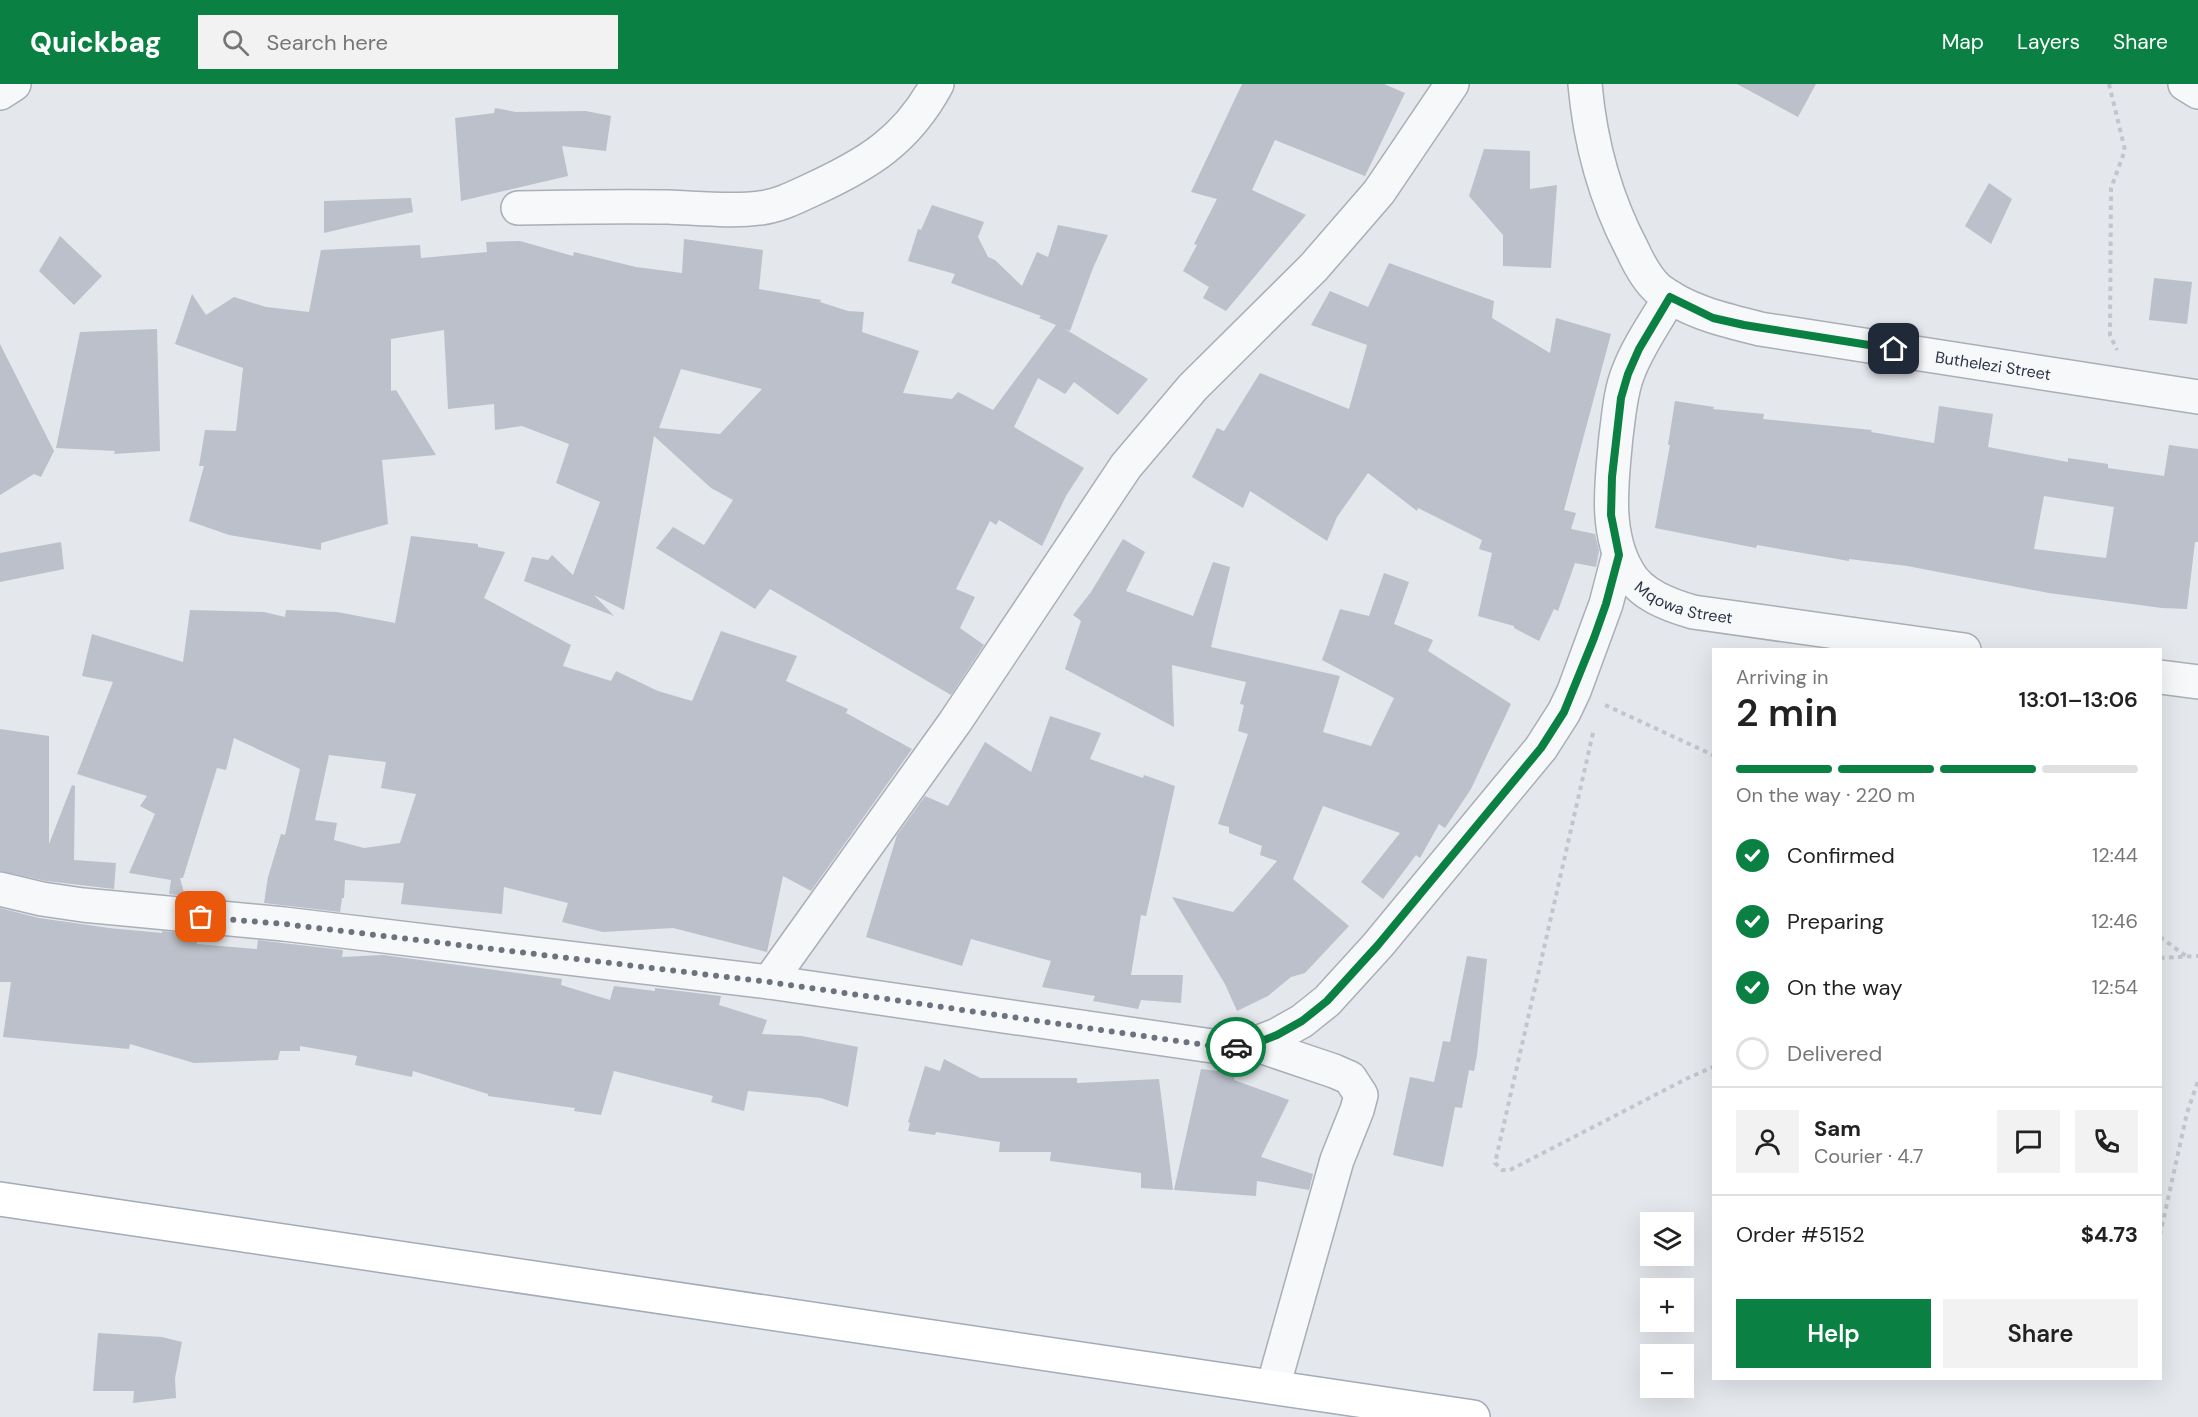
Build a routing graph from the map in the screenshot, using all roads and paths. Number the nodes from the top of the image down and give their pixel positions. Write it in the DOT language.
graph roads {
  1 [pos="14,84"];
  2 [pos="937,84"];
  3 [pos="1452,84"];
  4 [pos="1585,84"];
  5 [pos="2109,84"];
  6 [pos="2185,84"];
  7 [pos="2198,92"];
  8 [pos="0,93"];
  9 [pos="518,208"];
  10 [pos="1670,297"];
  11 [pos="2117,384"];
  12 [pos="2198,397"];
  13 [pos="1619,555"];
  14 [pos="1950,648"];
  15 [pos="2162,677"];
  16 [pos="2198,682"];
  17 [pos="1574,691"];
  18 [pos="1595,726"];
  19 [pos="1712,755"];
  20 [pos="0,889"];
  21 [pos="2162,938"];
  22 [pos="2186,956"];
  23 [pos="2198,956"];
  24 [pos="2162,958"];
  25 [pos="769,982"];
  26 [pos="1254,1044"];
  27 [pos="1712,1067"];
  28 [pos="2198,1081"];
  29 [pos="0,1199"];
  30 [pos="2162,1226"];
  31 [pos="1273,1387"];
  32 [pos="1473,1417"];
  1 -- 8 [label="street"];
  2 -- 9 [label="street"];
  3 -- 25 [label="street"];
  4 -- 10 [label="street, Buthelezi Street"];
  5 -- 11 [label="path"];
  6 -- 7 [label="street"];
  10 -- 11 [label="street, Buthelezi Street"];
  10 -- 13 [label="street, Mqowa Street"];
  11 -- 12 [label="street, Buthelezi Street"];
  13 -- 14 [label="street, Mqowa Street"];
  13 -- 17 [label="street"];
  15 -- 16 [label="street"];
  17 -- 19 [label="path"];
  17 -- 26 [label="street"];
  18 -- 27 [label="path"];
  20 -- 25 [label="street"];
  21 -- 22 [label="path"];
  22 -- 23 [label="path"];
  22 -- 24 [label="path"];
  25 -- 26 [label="street"];
  26 -- 31 [label="street"];
  28 -- 30 [label="path"];
  29 -- 31 [label="main road"];
  31 -- 32 [label="main road"];
}
